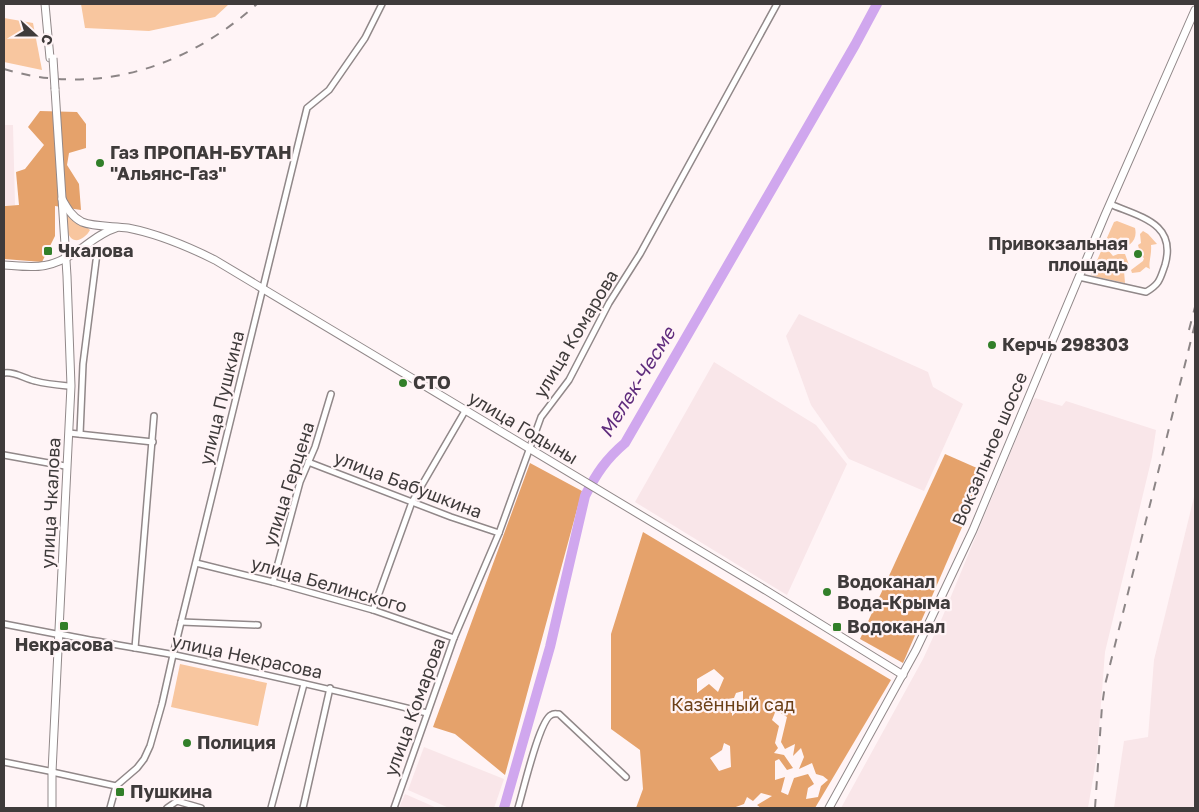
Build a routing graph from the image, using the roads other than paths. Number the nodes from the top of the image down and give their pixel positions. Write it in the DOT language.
graph roads {
  1 [pos="47,4"];
  2 [pos="382,4"];
  3 [pos="777,4"];
  4 [pos="1195,10"];
  5 [pos="60,199"];
  6 [pos="1110,204"];
  7 [pos="119,227"];
  8 [pos="97,253"];
  9 [pos="64,259"];
  10 [pos="4,265"];
  11 [pos="1079,277"];
  12 [pos="263,287"];
  13 [pos="4,373"];
  14 [pos="70,386"];
  15 [pos="331,394"];
  16 [pos="465,411"];
  17 [pos="154,416"];
  18 [pos="68,433"];
  19 [pos="80,434"];
  20 [pos="153,442"];
  21 [pos="530,450"];
  22 [pos="4,455"];
  23 [pos="308,462"];
  24 [pos="66,466"];
  25 [pos="412,502"];
  26 [pos="498,533"];
  27 [pos="196,563"];
  28 [pos="273,582"];
  29 [pos="373,610"];
  30 [pos="181,622"];
  31 [pos="4,624"];
  32 [pos="258,624"];
  33 [pos="58,634"];
  34 [pos="454,638"];
  35 [pos="135,648"];
  36 [pos="172,655"];
  37 [pos="903,675"];
  38 [pos="304,684"];
  39 [pos="330,688"];
  40 [pos="427,713"];
  41 [pos="4,762"];
  42 [pos="50,772"];
  43 [pos="626,777"];
  44 [pos="116,786"];
  45 [pos="51,808"];
  46 [pos="110,808"];
  47 [pos="168,808"];
  48 [pos="201,808"];
  49 [pos="271,808"];
  50 [pos="303,808"];
  51 [pos="394,808"];
  52 [pos="518,808"];
  53 [pos="829,808"];
  1 -- 5 [label="main road, улица Чкалова, bridge"];
  2 -- 12 [label="street, улица Пушкина"];
  3 -- 21 [label="street, улица Комарова"];
  4 -- 6 [label="main road, Вокзальное шоссе"];
  5 -- 7 [label="main road, улица Годыны"];
  5 -- 9 [label="main road, улица Чкалова"];
  6 -- 11 [label="main road, Вокзальное шоссе"];
  6 -- 11 [label="street"];
  7 -- 9 [label="main road"];
  7 -- 12 [label="main road, улица Годыны"];
  8 -- 19 [label="street"];
  9 -- 10 [label="main road"];
  9 -- 14 [label="main road, улица Чкалова"];
  11 -- 37 [label="main road, Вокзальное шоссе"];
  12 -- 16 [label="main road, улица Годыны"];
  12 -- 27 [label="street, улица Пушкина"];
  13 -- 14 [label="street"];
  14 -- 18 [label="main road, улица Чкалова"];
  15 -- 23 [label="street, улица Герцена"];
  16 -- 21 [label="main road, улица Годыны"];
  16 -- 25 [label="street"];
  17 -- 20 [label="street"];
  18 -- 19 [label="street"];
  18 -- 24 [label="main road, улица Чкалова"];
  19 -- 20 [label="street"];
  20 -- 35 [label="street"];
  21 -- 26 [label="street, улица Комарова"];
  21 -- 37 [label="main road, улица Годыны"];
  22 -- 24 [label="street"];
  23 -- 25 [label="street, улица Бабушкина"];
  23 -- 28 [label="street, улица Герцена"];
  24 -- 33 [label="main road, улица Чкалова"];
  25 -- 26 [label="street, улица Бабушкина"];
  25 -- 29 [label="street"];
  26 -- 34 [label="street, улица Комарова"];
  27 -- 28 [label="street, улица Белинского"];
  27 -- 30 [label="street, улица Пушкина"];
  28 -- 29 [label="street, улица Белинского"];
  29 -- 34 [label="street, улица Белинского"];
  30 -- 32 [label="street"];
  30 -- 36 [label="street, улица Пушкина"];
  31 -- 33 [label="street, улица Некрасова"];
  33 -- 35 [label="street, улица Некрасова"];
  33 -- 42 [label="main road, улица Чкалова"];
  34 -- 40 [label="street, улица Комарова"];
  35 -- 36 [label="street, улица Некрасова"];
  36 -- 38 [label="street, улица Некрасова"];
  36 -- 44 [label="street, улица Пушкина"];
  37 -- 53 [label="main road, Вокзальное шоссе"];
  38 -- 39 [label="street, улица Некрасова"];
  38 -- 49 [label="street"];
  39 -- 40 [label="street, улица Некрасова"];
  39 -- 50 [label="street"];
  40 -- 51 [label="street, улица Комарова"];
  41 -- 42 [label="street"];
  42 -- 44 [label="street"];
  42 -- 45 [label="main road, улица Чкалова"];
  43 -- 52 [label="street"];
  44 -- 46 [label="street"];
  47 -- 48 [label="street"];
}
